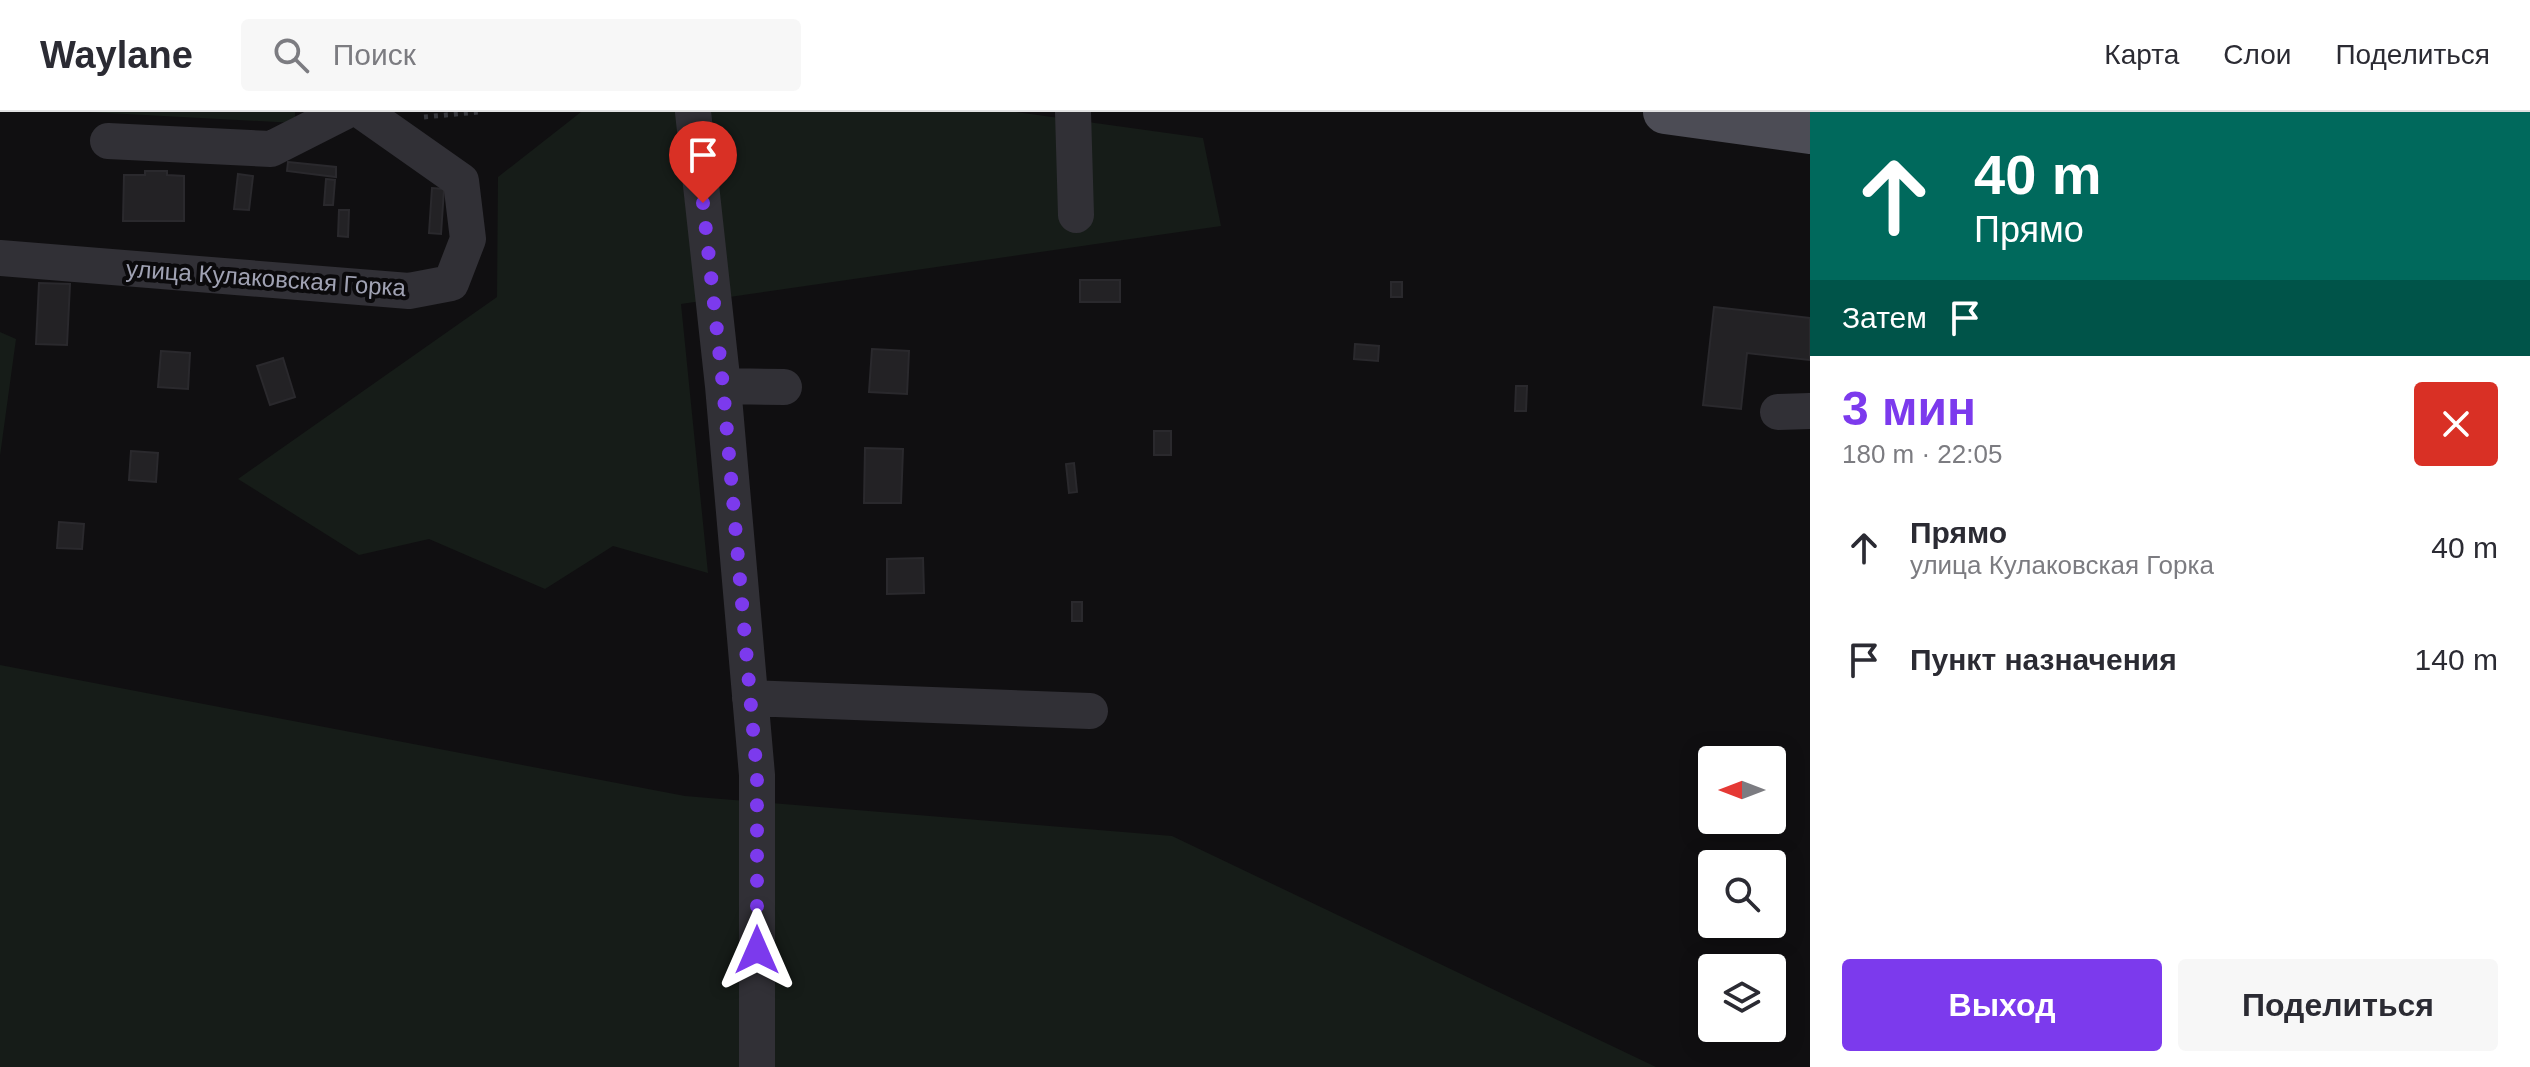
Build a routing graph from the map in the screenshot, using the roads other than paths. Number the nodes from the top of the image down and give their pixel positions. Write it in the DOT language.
graph roads {
  1 [pos="344,112"];
  2 [pos="363,112"];
  3 [pos="693,112"];
  4 [pos="1073,112"];
  5 [pos="1665,112"];
  6 [pos="1810,132"];
  7 [pos="108,141"];
  8 [pos="1076,215"];
  9 [pos="0,258"];
  10 [pos="723,386"];
  11 [pos="784,387"];
  12 [pos="750,698"];
  13 [pos="1090,711"];
  14 [pos="757,1067"];
  1 -- 7 [label="street"];
  2 -- 9 [label="street, улица Кулаковская Горка"];
  3 -- 10 [label="street"];
  4 -- 8 [label="street"];
  5 -- 6 [label="main road"];
  10 -- 11 [label="street"];
  10 -- 12 [label="street"];
  12 -- 13 [label="street"];
  12 -- 14 [label="street"];
}
